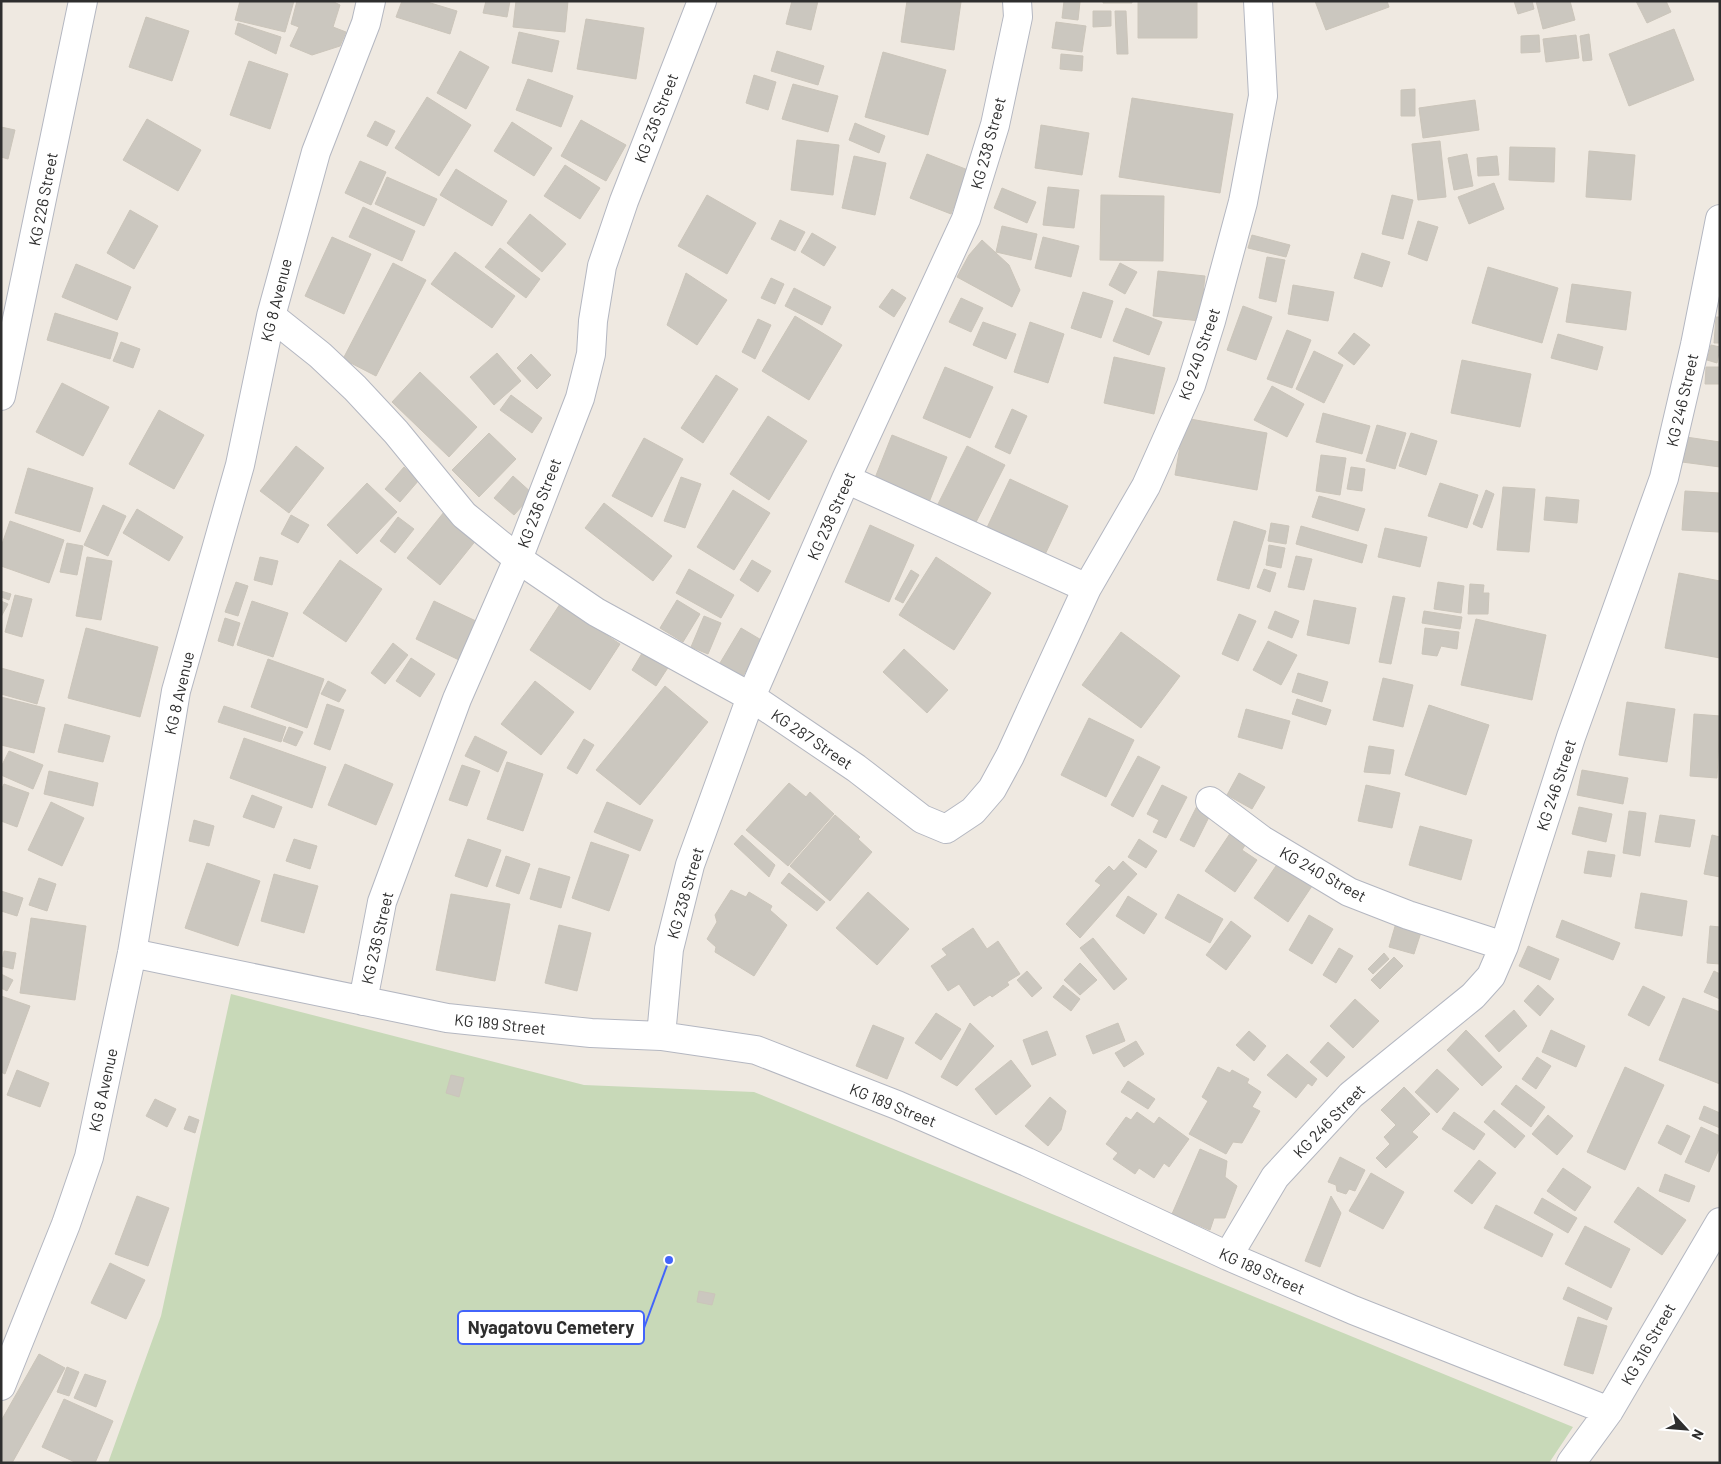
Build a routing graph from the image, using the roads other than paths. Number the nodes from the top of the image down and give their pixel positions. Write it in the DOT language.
graph roads {
  1 [pos="82,1"];
  2 [pos="371,1"];
  3 [pos="702,1"];
  4 [pos="1017,1"];
  5 [pos="1258,1"];
  6 [pos="1720,219"];
  7 [pos="271,316"];
  8 [pos="1,396"];
  9 [pos="846,479"];
  10 [pos="518,559"];
  11 [pos="1087,588"];
  12 [pos="1046,679"];
  13 [pos="752,697"];
  14 [pos="1210,801"];
  15 [pos="1504,946"];
  16 [pos="132,953"];
  17 [pos="363,1002"];
  18 [pos="661,1036"];
  19 [pos="1720,1222"];
  20 [pos="1228,1256"];
  21 [pos="1,1386"];
  22 [pos="1609,1411"];
  23 [pos="1571,1463"];
  1 -- 8 [label="street, KG 226 Street"];
  2 -- 7 [label="street, KG 8 Avenue"];
  3 -- 10 [label="street, KG 236 Street"];
  4 -- 9 [label="street, KG 238 Street"];
  5 -- 11 [label="street, KG 240 Street"];
  6 -- 15 [label="street, KG 246 Street"];
  7 -- 10 [label="street, KG 287 Street"];
  7 -- 16 [label="street, KG 8 Avenue"];
  9 -- 11 [label="street"];
  9 -- 13 [label="street, KG 238 Street"];
  10 -- 13 [label="street, KG 287 Street"];
  10 -- 17 [label="street, KG 236 Street"];
  11 -- 12 [label="street, KG 240 Street"];
  12 -- 13 [label="street, KG 287 Street"];
  13 -- 18 [label="street, KG 238 Street"];
  14 -- 15 [label="street, KG 240 Street"];
  15 -- 20 [label="street, KG 246 Street"];
  16 -- 17 [label="street, KG 189 Street"];
  16 -- 21 [label="street, KG 8 Avenue"];
  17 -- 18 [label="street, KG 189 Street"];
  18 -- 20 [label="street, KG 189 Street"];
  19 -- 22 [label="street, KG 316 Street"];
  20 -- 22 [label="street, KG 189 Street"];
  22 -- 23 [label="street, KG 316 Street"];
}
